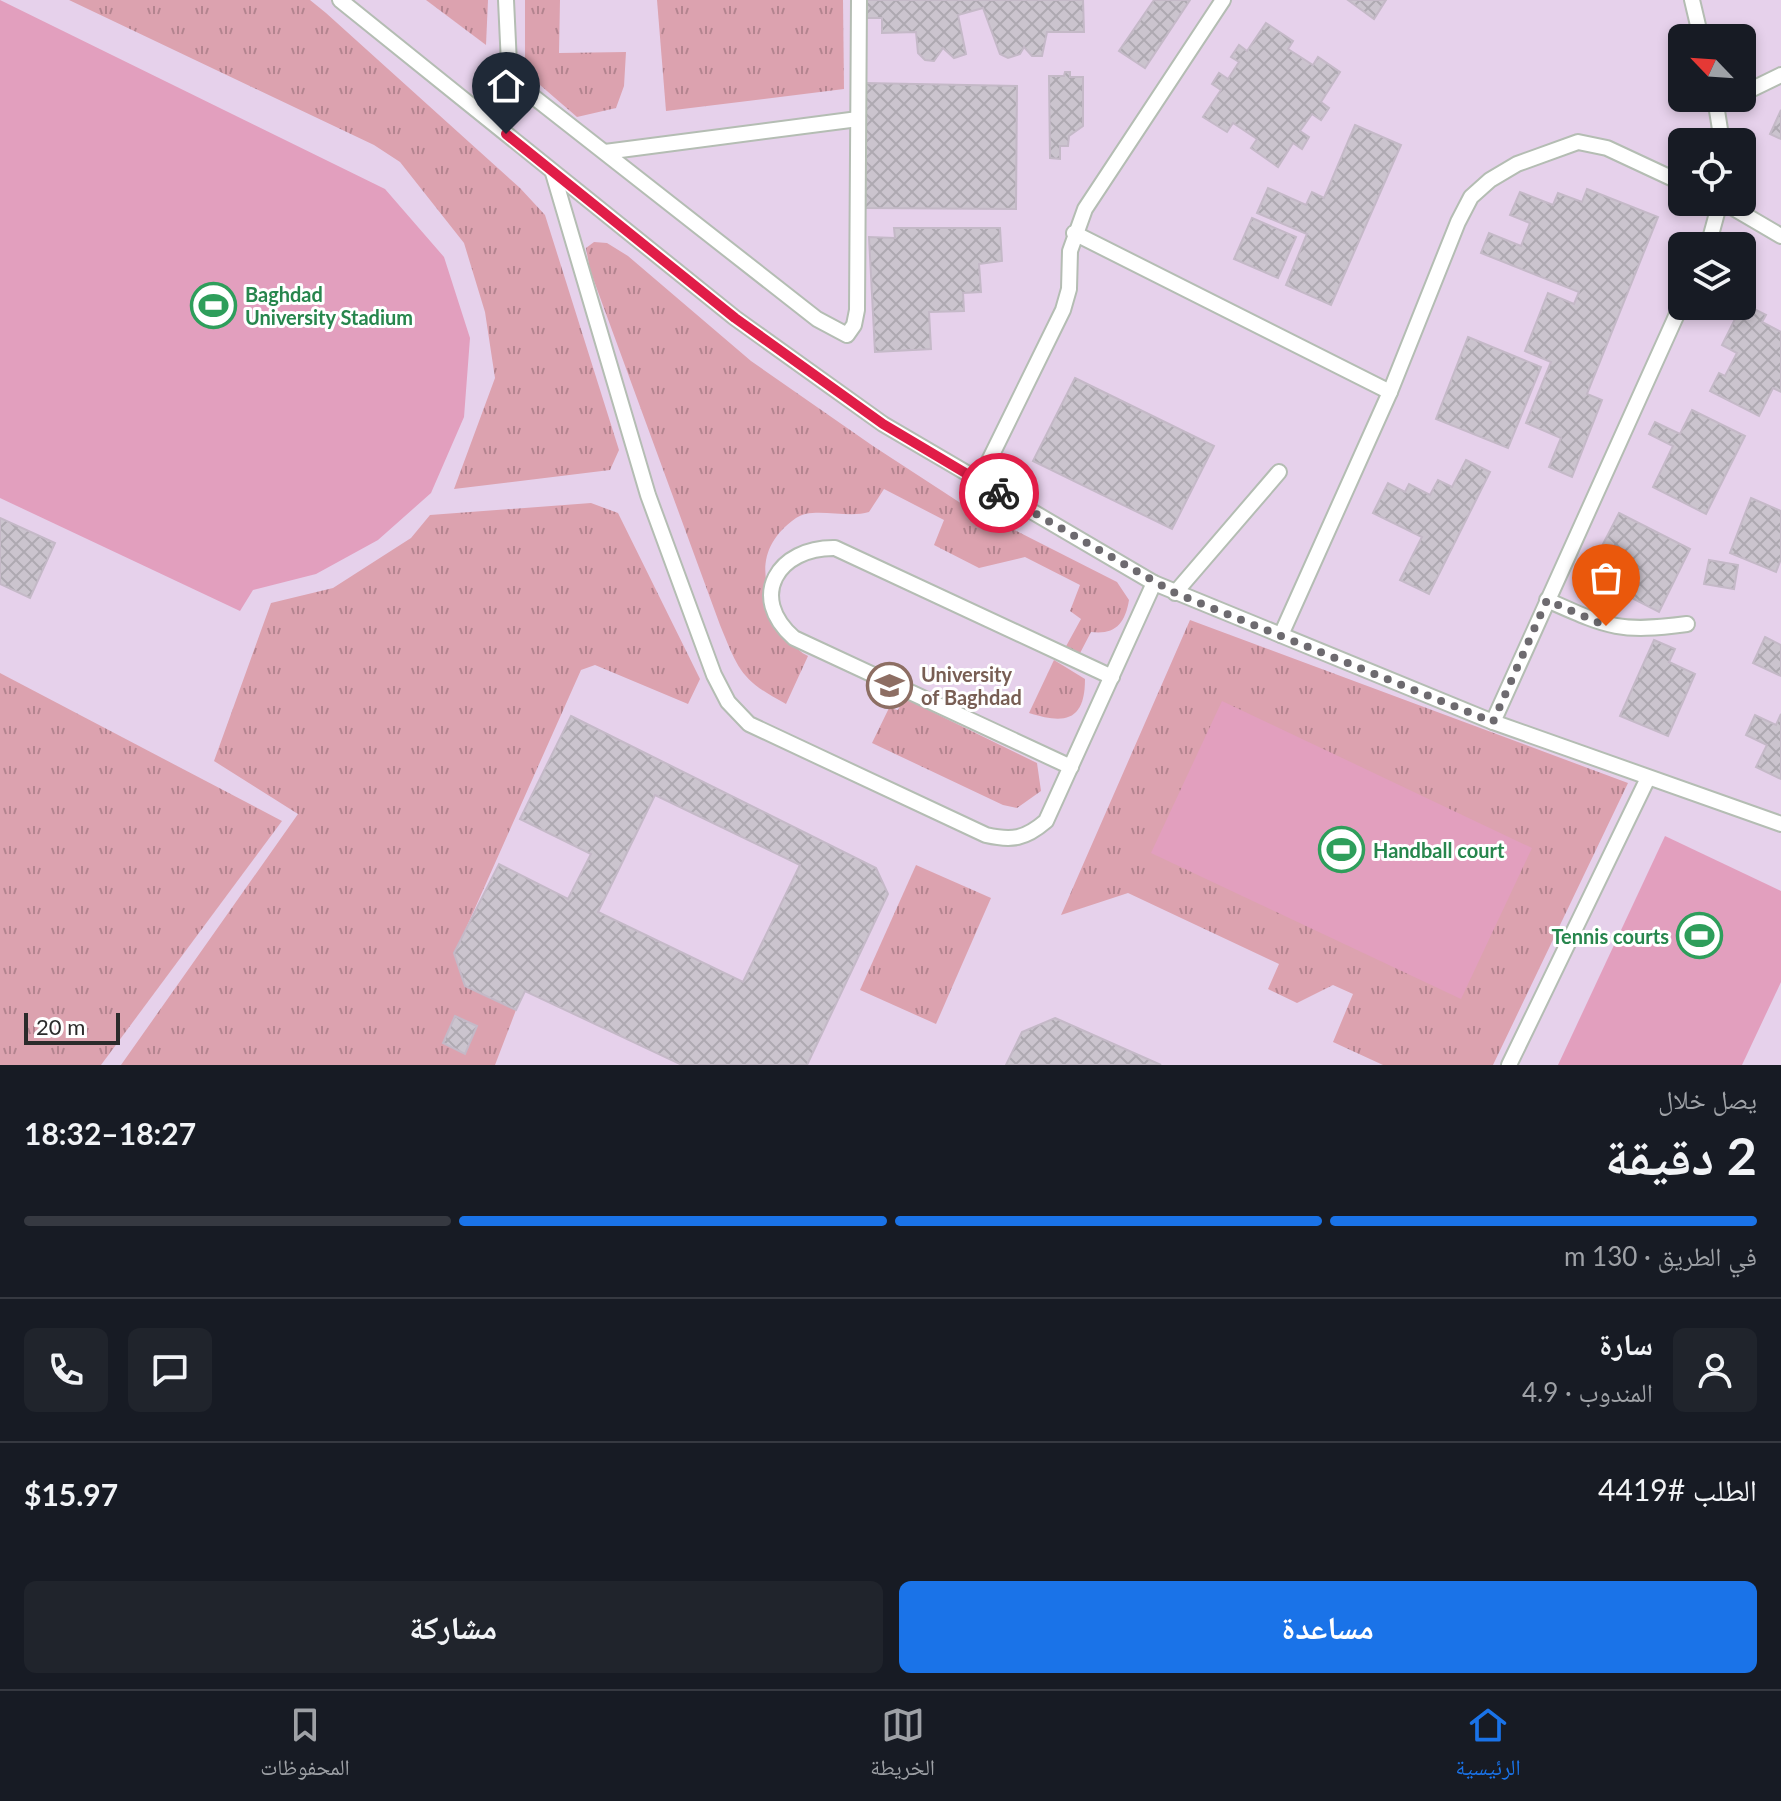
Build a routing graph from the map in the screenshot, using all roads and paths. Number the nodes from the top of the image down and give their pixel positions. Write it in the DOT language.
graph roads {
  1 [pos="340,0"];
  2 [pos="506,0"];
  3 [pos="859,0"];
  4 [pos="1223,0"];
  5 [pos="1692,0"];
  6 [pos="1698,24"];
  7 [pos="1781,75"];
  8 [pos="1756,87"];
  9 [pos="858,119"];
  10 [pos="605,152"];
  11 [pos="553,173"];
  12 [pos="1668,176"];
  13 [pos="1746,216"];
  14 [pos="1074,233"];
  15 [pos="1781,236"];
  16 [pos="1674,320"];
  17 [pos="1390,392"];
  18 [pos="1279,472"];
  19 [pos="979,481"];
  20 [pos="1154,583"];
  21 [pos="1175,593"];
  22 [pos="1547,600"];
  23 [pos="1687,624"];
  24 [pos="1281,635"];
  25 [pos="1112,677"];
  26 [pos="1493,722"];
  27 [pos="1071,767"];
  28 [pos="1648,778"];
  29 [pos="1781,824"];
  30 [pos="1509,1065"];
  1 -- 11 [label="lane"];
  2 -- 10 [label="lane"];
  3 -- 9 [label="lane"];
  4 -- 14 [label="lane"];
  5 -- 6 [label="lane"];
  7 -- 8 [label="lane"];
  9 -- 10 [label="lane"];
  9 -- 10 [label="lane"];
  11 -- 19 [label="lane"];
  11 -- 27 [label="lane"];
  12 -- 17 [label="lane"];
  13 -- 15 [label="lane"];
  14 -- 17 [label="lane"];
  14 -- 19 [label="lane"];
  16 -- 22 [label="lane"];
  17 -- 24 [label="lane"];
  18 -- 21 [label="lane"];
  19 -- 20 [label="lane"];
  20 -- 21 [label="lane"];
  20 -- 25 [label="lane"];
  21 -- 24 [label="lane"];
  22 -- 23 [label="lane"];
  22 -- 26 [label="lane"];
  24 -- 26 [label="lane"];
  25 -- 27 [label="lane"];
  25 -- 27 [label="lane"];
  26 -- 28 [label="lane"];
  28 -- 29 [label="lane"];
  28 -- 30 [label="lane"];
}
